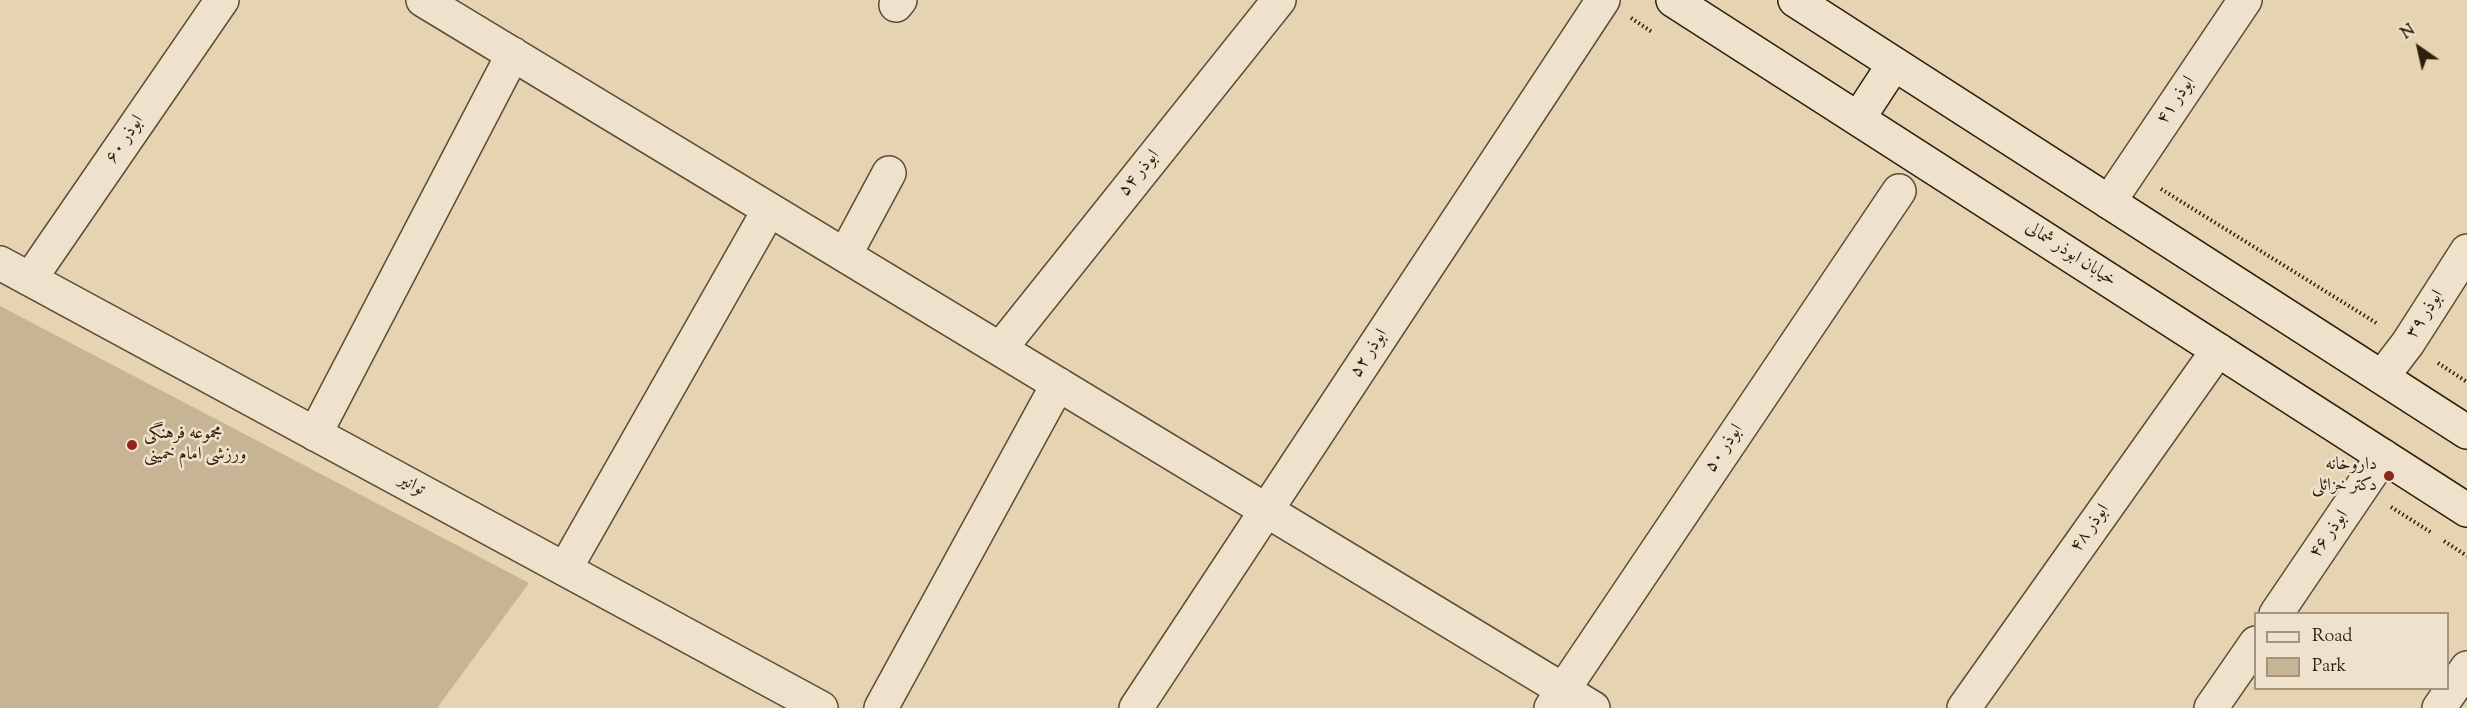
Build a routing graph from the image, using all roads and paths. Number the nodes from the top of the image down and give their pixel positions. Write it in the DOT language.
graph roads {
  1 [pos="222,0"];
  2 [pos="423,0"];
  3 [pos="1279,0"];
  4 [pos="1603,0"];
  5 [pos="1673,0"];
  6 [pos="1795,0"];
  7 [pos="2245,0"];
  8 [pos="513,54"];
  9 [pos="1894,64"];
  10 [pos="1858,119"];
  11 [pos="2130,170"];
  12 [pos="890,173"];
  13 [pos="1899,191"];
  14 [pos="2109,202"];
  15 [pos="769,210"];
  16 [pos="2467,251"];
  17 [pos="845,255"];
  18 [pos="0,263"];
  19 [pos="30,279"];
  20 [pos="2408,343"];
  21 [pos="1000,349"];
  22 [pos="2218,350"];
  23 [pos="2382,377"];
  24 [pos="2467,382"];
  25 [pos="1058,384"];
  26 [pos="2467,432"];
  27 [pos="315,434"];
  28 [pos="2383,456"];
  29 [pos="2467,510"];
  30 [pos="1266,511"];
  31 [pos="565,569"];
  32 [pos="2277,612"];
  33 [pos="2254,646"];
  34 [pos="2467,668"];
  35 [pos="1558,699"];
  36 [pos="821,708"];
  37 [pos="881,708"];
  38 [pos="1136,708"];
  39 [pos="1593,708"];
  40 [pos="1964,708"];
  41 [pos="2211,708"];
  42 [pos="2439,708"];
  1 -- 19 [label="street, ابوذر ۶۰"];
  2 -- 8 [label="street"];
  3 -- 21 [label="street, ابوذر ۵۴"];
  4 -- 30 [label="street, ابوذر ۵۲"];
  5 -- 10 [label="street, خیابان ابوذر شمالی"];
  6 -- 9 [label="street"];
  7 -- 11 [label="street, ابوذر ۴۱"];
  8 -- 15 [label="street"];
  8 -- 27 [label="street"];
  9 -- 10 [label="street"];
  9 -- 14 [label="street"];
  10 -- 22 [label="street, خیابان ابوذر شمالی"];
  11 -- 14 [label="street, ابوذر ۴۱"];
  11 -- 20 [label="path"];
  12 -- 17 [label="street"];
  13 -- 35 [label="street, ابوذر ۵۰"];
  14 -- 23 [label="street"];
  15 -- 17 [label="street"];
  15 -- 31 [label="street"];
  16 -- 20 [label="street, ابوذر ۳۹"];
  17 -- 21 [label="street"];
  18 -- 19 [label="street, توانیر"];
  19 -- 27 [label="street, توانیر"];
  20 -- 23 [label="street, ابوذر ۳۹"];
  20 -- 24 [label="path"];
  21 -- 25 [label="street"];
  22 -- 28 [label="street, خیابان ابوذر شمالی"];
  22 -- 40 [label="street, ابوذر ۴۸"];
  23 -- 26 [label="street"];
  25 -- 30 [label="street"];
  25 -- 37 [label="street"];
  27 -- 31 [label="street, توانیر"];
  28 -- 29 [label="street, خیابان ابوذر شمالی"];
  28 -- 32 [label="street, ابوذر ۴۶"];
  30 -- 35 [label="street"];
  30 -- 38 [label="street, ابوذر ۵۲"];
  31 -- 36 [label="street, توانیر"];
  33 -- 41 [label="street"];
  34 -- 42 [label="street"];
  35 -- 39 [label="street"];
}
